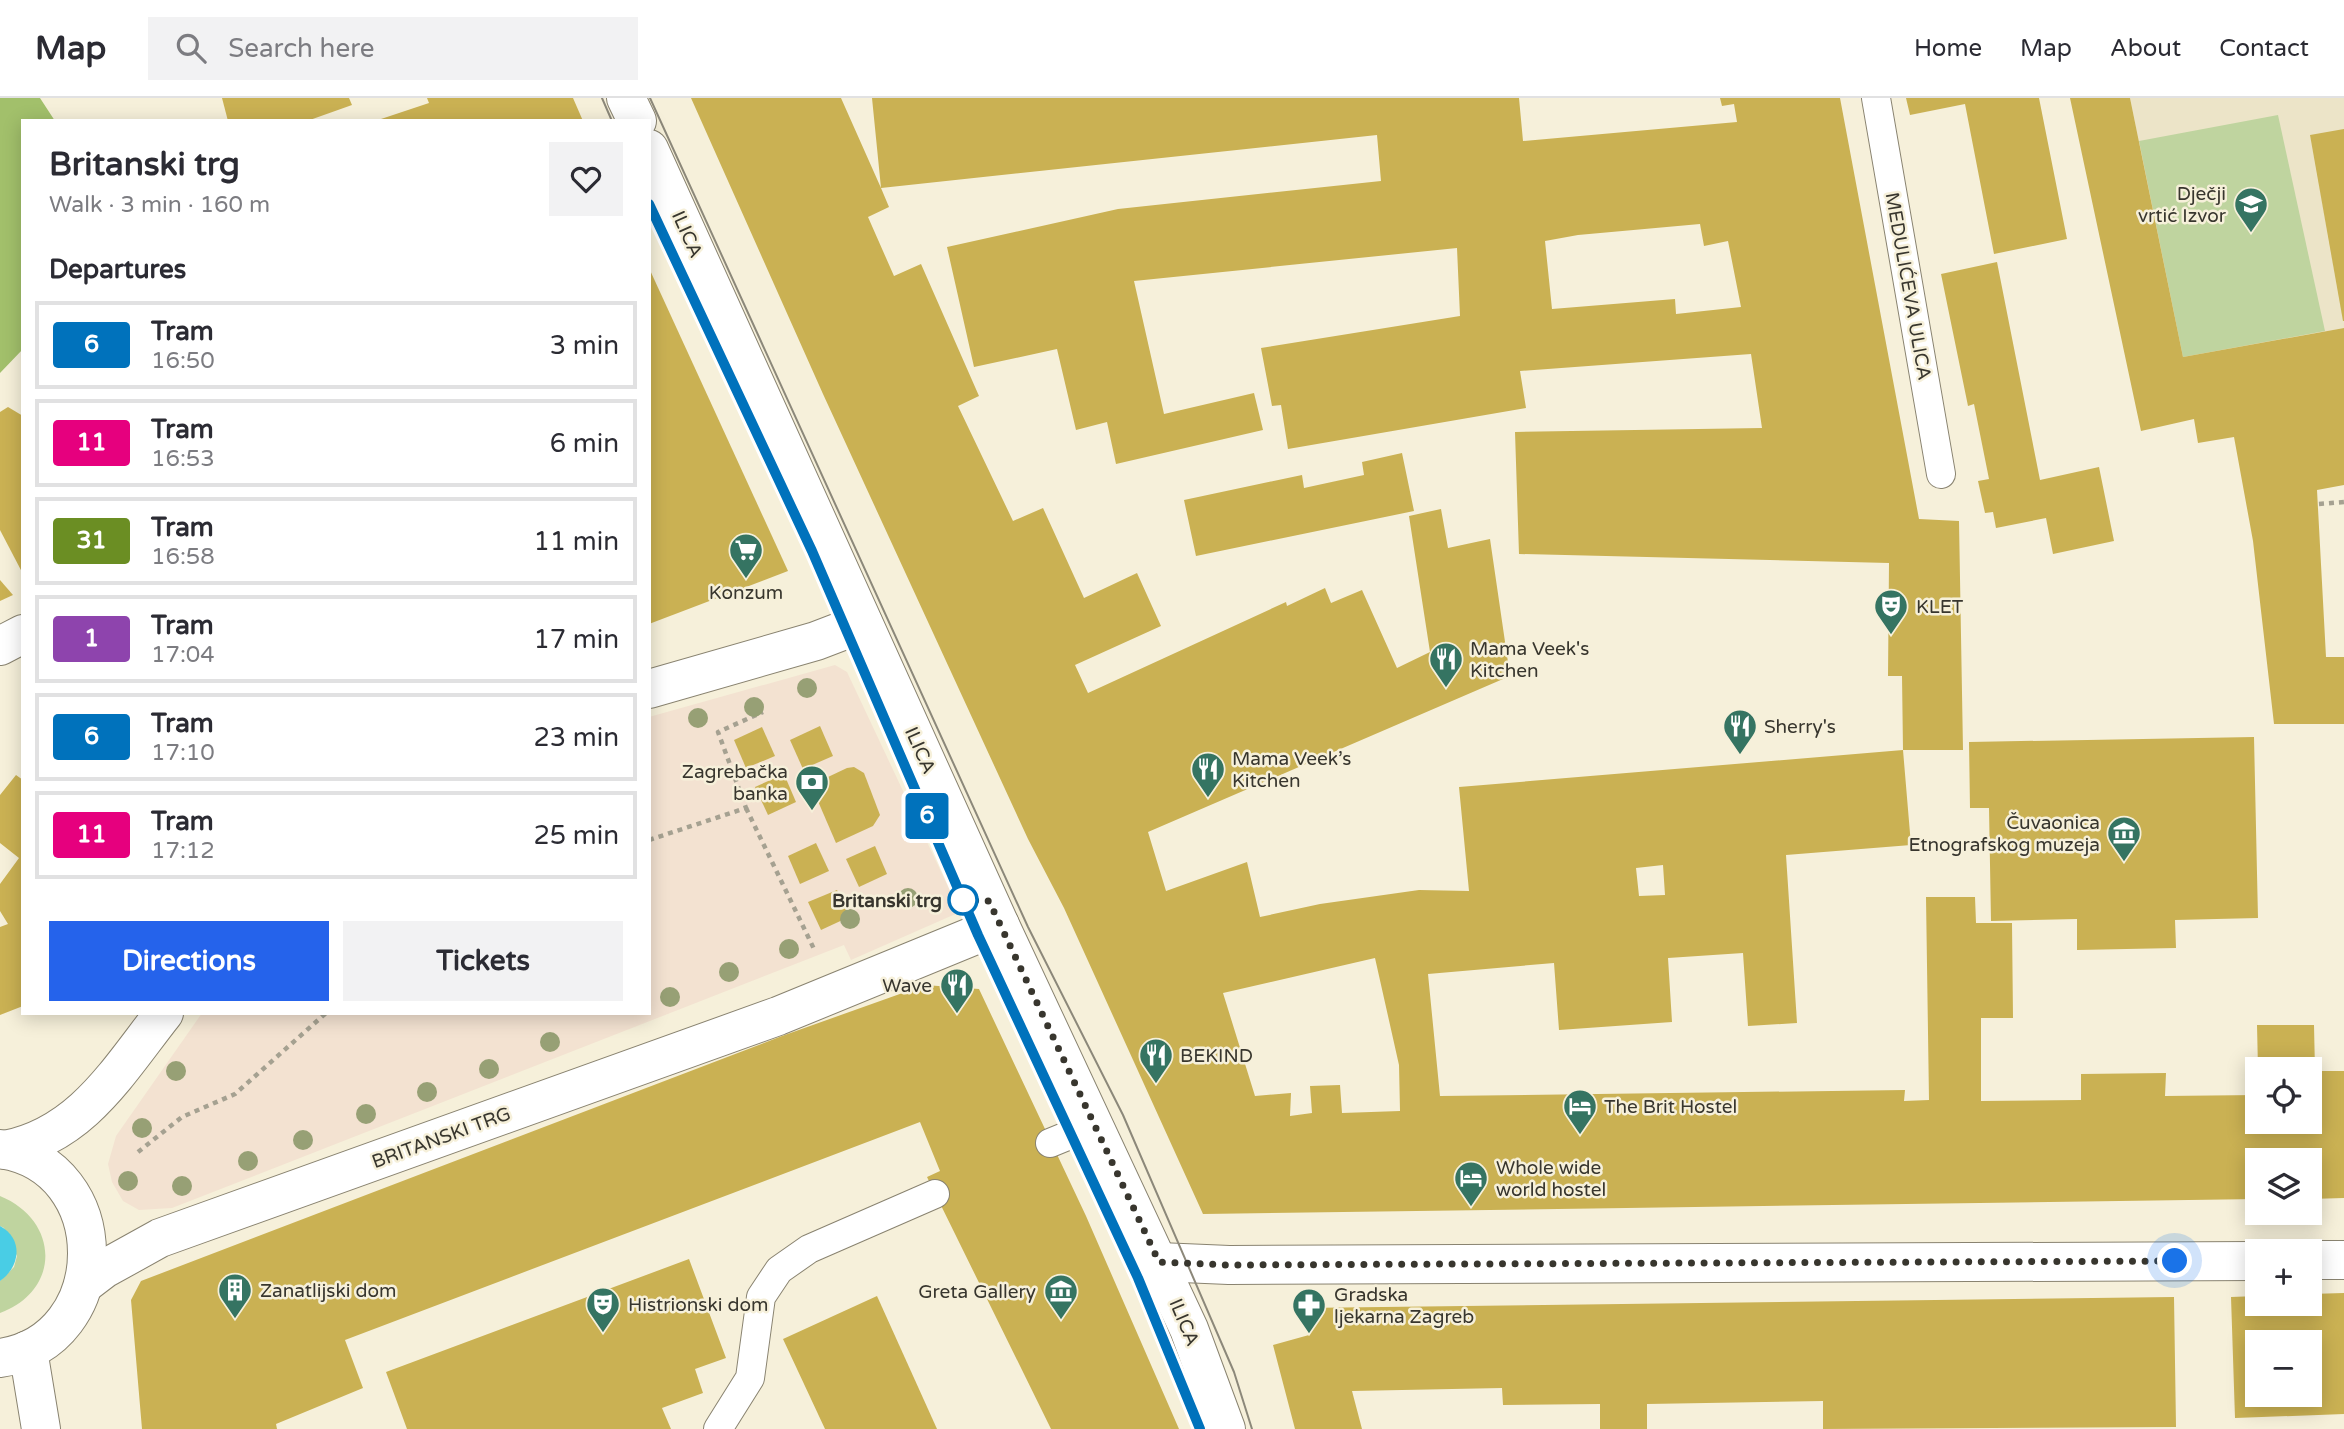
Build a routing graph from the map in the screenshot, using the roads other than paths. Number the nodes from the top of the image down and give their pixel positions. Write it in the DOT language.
graph roads {
  1 [pos="626,98"];
  2 [pos="1875,98"];
  3 [pos="636,119"];
  4 [pos="651,153"];
  5 [pos="1941,474"];
  6 [pos="863,623"];
  7 [pos="21,635"];
  8 [pos="0,646"];
  9 [pos="651,688"];
  10 [pos="1000,925"];
  11 [pos="162,1015"];
  12 [pos="1094,1125"];
  13 [pos="1050,1143"];
  14 [pos="2,1149"];
  15 [pos="935,1194"];
  16 [pos="2322,1260"];
  17 [pos="2344,1260"];
  18 [pos="2245,1261"];
  19 [pos="1159,1262"];
  20 [pos="83,1285"];
  21 [pos="14,1354"];
  22 [pos="41,1429"];
  23 [pos="718,1429"];
  24 [pos="1226,1429"];
  1 -- 3 [label="main road"];
  2 -- 5 [label="lane, MEDULIĆEVA ULICA"];
  4 -- 6 [label="main road, ILICA"];
  6 -- 9 [label="main road"];
  6 -- 10 [label="main road, ILICA"];
  7 -- 8 [label="main road"];
  10 -- 12 [label="main road, ILICA"];
  10 -- 20 [label="main road, BRITANSKI TRG"];
  11 -- 14 [label="main road, BRITANSKI TRG"];
  12 -- 13 [label="lane"];
  12 -- 19 [label="main road, ILICA"];
  14 -- 20 [label="main road, BRITANSKI TRG"];
  15 -- 23 [label="lane"];
  16 -- 17 [label="main road"];
  18 -- 19 [label="main road"];
  19 -- 24 [label="main road, ILICA"];
  20 -- 21 [label="main road, BRITANSKI TRG"];
  21 -- 22 [label="main road"];
}
